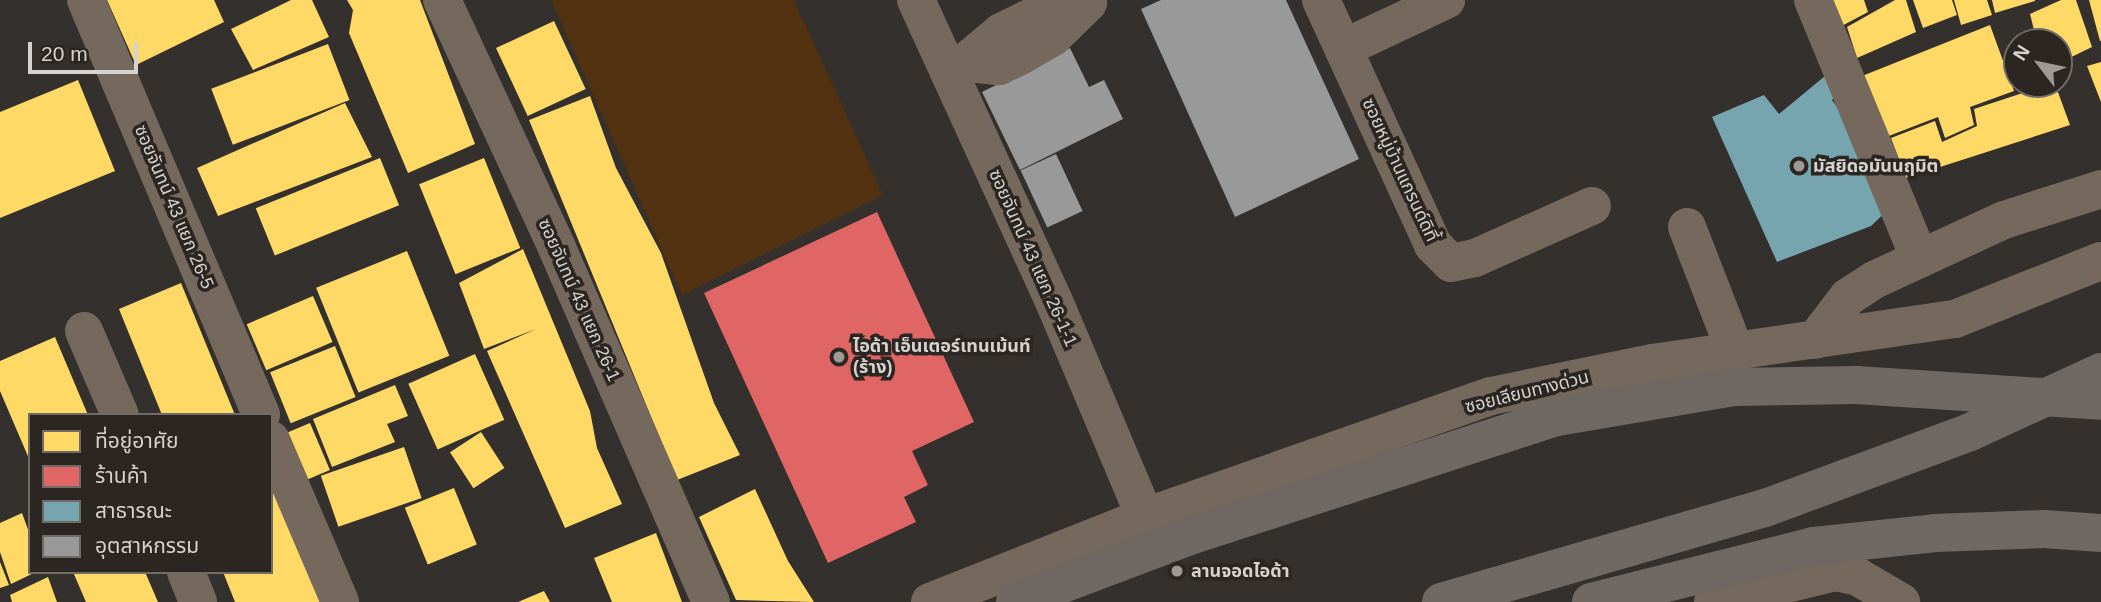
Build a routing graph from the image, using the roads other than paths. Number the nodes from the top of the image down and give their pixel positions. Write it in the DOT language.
graph roads {
  1 [pos="86,0"];
  2 [pos="442,0"];
  3 [pos="916,0"];
  4 [pos="1321,0"];
  5 [pos="1446,0"];
  6 [pos="1813,0"];
  7 [pos="1086,3"];
  8 [pos="1344,48"];
  9 [pos="960,69"];
  10 [pos="2101,189"];
  11 [pos="1592,206"];
  12 [pos="1687,227"];
  13 [pos="1920,259"];
  14 [pos="2101,261"];
  15 [pos="84,331"];
  16 [pos="1815,340"];
  17 [pos="1735,351"];
  18 [pos="2101,372"];
  19 [pos="2101,401"];
  20 [pos="119,413"];
  21 [pos="260,413"];
  22 [pos="274,452"];
  23 [pos="1145,517"];
  24 [pos="2101,534"];
  25 [pos="187,574"];
  26 [pos="198,602"];
  27 [pos="340,602"];
  28 [pos="711,602"];
  29 [pos="930,602"];
  30 [pos="1015,602"];
  31 [pos="1441,602"];
  32 [pos="1591,602"];
  33 [pos="1713,602"];
  34 [pos="1901,602"];
  1 -- 21 [label="street, ซอยจันทน์ 43 แยก 26-5"];
  2 -- 28 [label="street, ซอยจันทน์ 43 แยก 26-1"];
  3 -- 9 [label="street, ซอยจันทน์ 43 แยก 26-1-1"];
  4 -- 8 [label="street, ซอยหมู่บ้านแกรนด์ดิที้"];
  5 -- 8 [label="street"];
  6 -- 13 [label="street"];
  7 -- 9 [label="street"];
  8 -- 11 [label="street, ซอยหมู่บ้านแกรนด์ดิที้"];
  9 -- 23 [label="street, ซอยจันทน์ 43 แยก 26-1-1"];
  10 -- 13 [label="street"];
  12 -- 17 [label="street"];
  13 -- 16 [label="street"];
  14 -- 16 [label="street, ซอยเลียบทางด่วน"];
  15 -- 20 [label="street"];
  16 -- 17 [label="street, ซอยเลียบทางด่วน"];
  17 -- 23 [label="street, ซอยเลียบทางด่วน"];
  18 -- 31 [label="highway, bridge"];
  19 -- 30 [label="highway"];
  22 -- 27 [label="street"];
  23 -- 29 [label="street, ซอยเลียบทางด่วน"];
  24 -- 32 [label="highway"];
  25 -- 26 [label="street"];
  33 -- 34 [label="street"];
}
